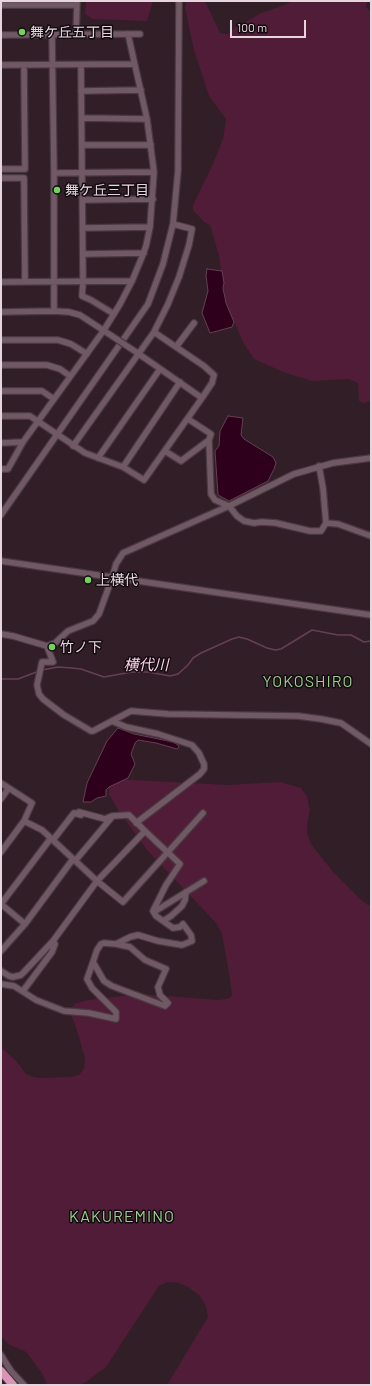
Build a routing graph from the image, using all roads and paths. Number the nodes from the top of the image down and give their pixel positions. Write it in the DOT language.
graph roads {
  1 [pos="179,1"];
  2 [pos="23,3"];
  3 [pos="49,3"];
  4 [pos="77,3"];
  5 [pos="1,5"];
  6 [pos="76,34"];
  7 [pos="128,34"];
  8 [pos="140,34"];
  9 [pos="1,35"];
  10 [pos="52,35"];
  11 [pos="53,64"];
  12 [pos="134,64"];
  13 [pos="1,65"];
  14 [pos="24,65"];
  15 [pos="81,65"];
  16 [pos="140,90"];
  17 [pos="81,91"];
  18 [pos="82,118"];
  19 [pos="147,119"];
  20 [pos="151,145"];
  21 [pos="82,146"];
  22 [pos="1,169"];
  23 [pos="154,172"];
  24 [pos="54,173"];
  25 [pos="82,173"];
  26 [pos="1,178"];
  27 [pos="153,199"];
  28 [pos="83,200"];
  29 [pos="173,224"];
  30 [pos="150,227"];
  31 [pos="83,228"];
  32 [pos="144,253"];
  33 [pos="83,254"];
  34 [pos="132,281"];
  35 [pos="1,282"];
  36 [pos="25,282"];
  37 [pos="54,282"];
  38 [pos="83,282"];
  39 [pos="54,310"];
  40 [pos="1,312"];
  41 [pos="114,314"];
  42 [pos="194,323"];
  43 [pos="104,330"];
  44 [pos="154,332"];
  45 [pos="1,340"];
  46 [pos="176,347"];
  47 [pos="137,353"];
  48 [pos="87,354"];
  49 [pos="1,365"];
  50 [pos="160,369"];
  51 [pos="70,376"];
  52 [pos="180,382"];
  53 [pos="1,391"];
  54 [pos="202,398"];
  55 [pos="54,399"];
  56 [pos="1,416"];
  57 [pos="188,419"];
  58 [pos="39,422"];
  59 [pos="56,434"];
  60 [pos="209,440"];
  61 [pos="23,442"];
  62 [pos="1,443"];
  63 [pos="73,446"];
  64 [pos="165,451"];
  65 [pos="98,458"];
  66 [pos="371,458"];
  67 [pos="319,466"];
  68 [pos="123,468"];
  69 [pos="1,469"];
  70 [pos="229,506"];
  71 [pos="1,515"];
  72 [pos="326,523"];
  73 [pos="371,536"];
  74 [pos="1,561"];
  75 [pos="112,578"];
  76 [pos="371,615"];
  77 [pos="1,634"];
  78 [pos="47,646"];
  79 [pos="112,721"];
  80 [pos="371,744"];
  81 [pos="1,783"];
  82 [pos="8,789"];
  83 [pos="1,799"];
  84 [pos="203,813"];
  85 [pos="112,816"];
  86 [pos="24,821"];
  87 [pos="136,823"];
  88 [pos="145,831"];
  89 [pos="52,839"];
  90 [pos="167,851"];
  91 [pos="1,852"];
  92 [pos="74,860"];
  93 [pos="98,881"];
  94 [pos="204,881"];
  95 [pos="186,892"];
  96 [pos="1,904"];
  97 [pos="154,912"];
  98 [pos="163,921"];
  99 [pos="25,924"];
  100 [pos="53,941"];
  101 [pos="116,944"];
  102 [pos="1,951"];
  103 [pos="93,962"];
  104 [pos="1,970"];
  105 [pos="1,984"];
  106 [pos="23,991"];
  107 [pos="1,1355"];
  108 [pos="1,1371"];
  109 [pos="13,1385"];
  110 [pos="24,1385"];
  1 -- 29 [label="street"];
  2 -- 3 [label="street"];
  2 -- 5 [label="street"];
  3 -- 4 [label="street"];
  4 -- 6 [label="street"];
  6 -- 7 [label="street"];
  6 -- 10 [label="street"];
  7 -- 8 [label="street"];
  7 -- 12 [label="street"];
  9 -- 10 [label="street"];
  10 -- 11 [label="street"];
  11 -- 14 [label="street"];
  11 -- 15 [label="street"];
  11 -- 24 [label="street"];
  12 -- 15 [label="street"];
  12 -- 16 [label="street"];
  13 -- 14 [label="street"];
  14 -- 22 [label="street"];
  15 -- 17 [label="street"];
  16 -- 17 [label="street"];
  16 -- 19 [label="street"];
  17 -- 18 [label="street"];
  18 -- 19 [label="street"];
  18 -- 21 [label="street"];
  19 -- 20 [label="street"];
  20 -- 21 [label="street"];
  20 -- 23 [label="street"];
  21 -- 25 [label="street"];
  23 -- 25 [label="street"];
  23 -- 27 [label="street"];
  24 -- 25 [label="street"];
  24 -- 37 [label="street"];
  25 -- 28 [label="street"];
  26 -- 36 [label="street"];
  27 -- 28 [label="street"];
  27 -- 30 [label="street"];
  28 -- 31 [label="street"];
  29 -- 44 [label="street"];
  29 -- 59 [label="street"];
  30 -- 31 [label="street"];
  30 -- 32 [label="street"];
  31 -- 33 [label="street"];
  32 -- 33 [label="street"];
  32 -- 34 [label="street"];
  33 -- 38 [label="street"];
  34 -- 38 [label="street"];
  34 -- 41 [label="street"];
  35 -- 36 [label="street"];
  36 -- 37 [label="street"];
  37 -- 38 [label="street"];
  37 -- 39 [label="street"];
  38 -- 41 [label="street"];
  39 -- 40 [label="street"];
  39 -- 43 [label="street"];
  41 -- 43 [label="street"];
  42 -- 46 [label="street"];
  43 -- 47 [label="street, bridge"];
  43 -- 48 [label="street"];
  44 -- 46 [label="street"];
  44 -- 47 [label="street"];
  45 -- 48 [label="street"];
  46 -- 54 [label="street"];
  47 -- 50 [label="street"];
  47 -- 63 [label="street"];
  48 -- 51 [label="street"];
  49 -- 51 [label="street"];
  50 -- 52 [label="street"];
  50 -- 65 [label="street"];
  51 -- 55 [label="street"];
  52 -- 54 [label="street"];
  52 -- 68 [label="street"];
  53 -- 55 [label="street"];
  54 -- 57 [label="street"];
  55 -- 58 [label="street"];
  56 -- 58 [label="street"];
  57 -- 60 [label="street"];
  57 -- 64 [label="street"];
  58 -- 59 [label="street"];
  58 -- 61 [label="street"];
  59 -- 63 [label="street"];
  59 -- 71 [label="street"];
  60 -- 64 [label="street"];
  60 -- 70 [label="street"];
  61 -- 62 [label="street"];
  61 -- 69 [label="street"];
  63 -- 65 [label="street"];
  64 -- 68 [label="street"];
  65 -- 68 [label="street"];
  66 -- 67 [label="street"];
  67 -- 70 [label="street"];
  67 -- 72 [label="street"];
  70 -- 72 [label="street"];
  70 -- 75 [label="street"];
  72 -- 73 [label="street"];
  74 -- 75 [label="street"];
  75 -- 76 [label="street"];
  75 -- 78 [label="street"];
  77 -- 78 [label="street"];
  78 -- 79 [label="street"];
  79 -- 80 [label="street"];
  79 -- 87 [label="street"];
  81 -- 82 [label="street"];
  82 -- 83 [label="street"];
  82 -- 86 [label="street"];
  84 -- 90 [label="street"];
  85 -- 87 [label="street"];
  85 -- 89 [label="street"];
  85 -- 92 [label="street"];
  86 -- 89 [label="street"];
  86 -- 91 [label="street"];
  87 -- 88 [label="street"];
  88 -- 90 [label="street"];
  88 -- 93 [label="street"];
  89 -- 92 [label="street"];
  89 -- 96 [label="street"];
  90 -- 93 [label="street"];
  90 -- 97 [label="street"];
  92 -- 93 [label="street"];
  92 -- 99 [label="street"];
  93 -- 100 [label="street"];
  94 -- 95 [label="street"];
  95 -- 97 [label="street"];
  95 -- 98 [label="street"];
  96 -- 99 [label="street"];
  97 -- 98 [label="street"];
  98 -- 101 [label="street"];
  99 -- 102 [label="street"];
  100 -- 104 [label="street"];
  100 -- 106 [label="street"];
  101 -- 103 [label="street"];
  101 -- 103 [label="street"];
  103 -- 106 [label="street"];
  105 -- 106 [label="street"];
  107 -- 110 [label="street"];
  108 -- 109 [label="highway"];
}
